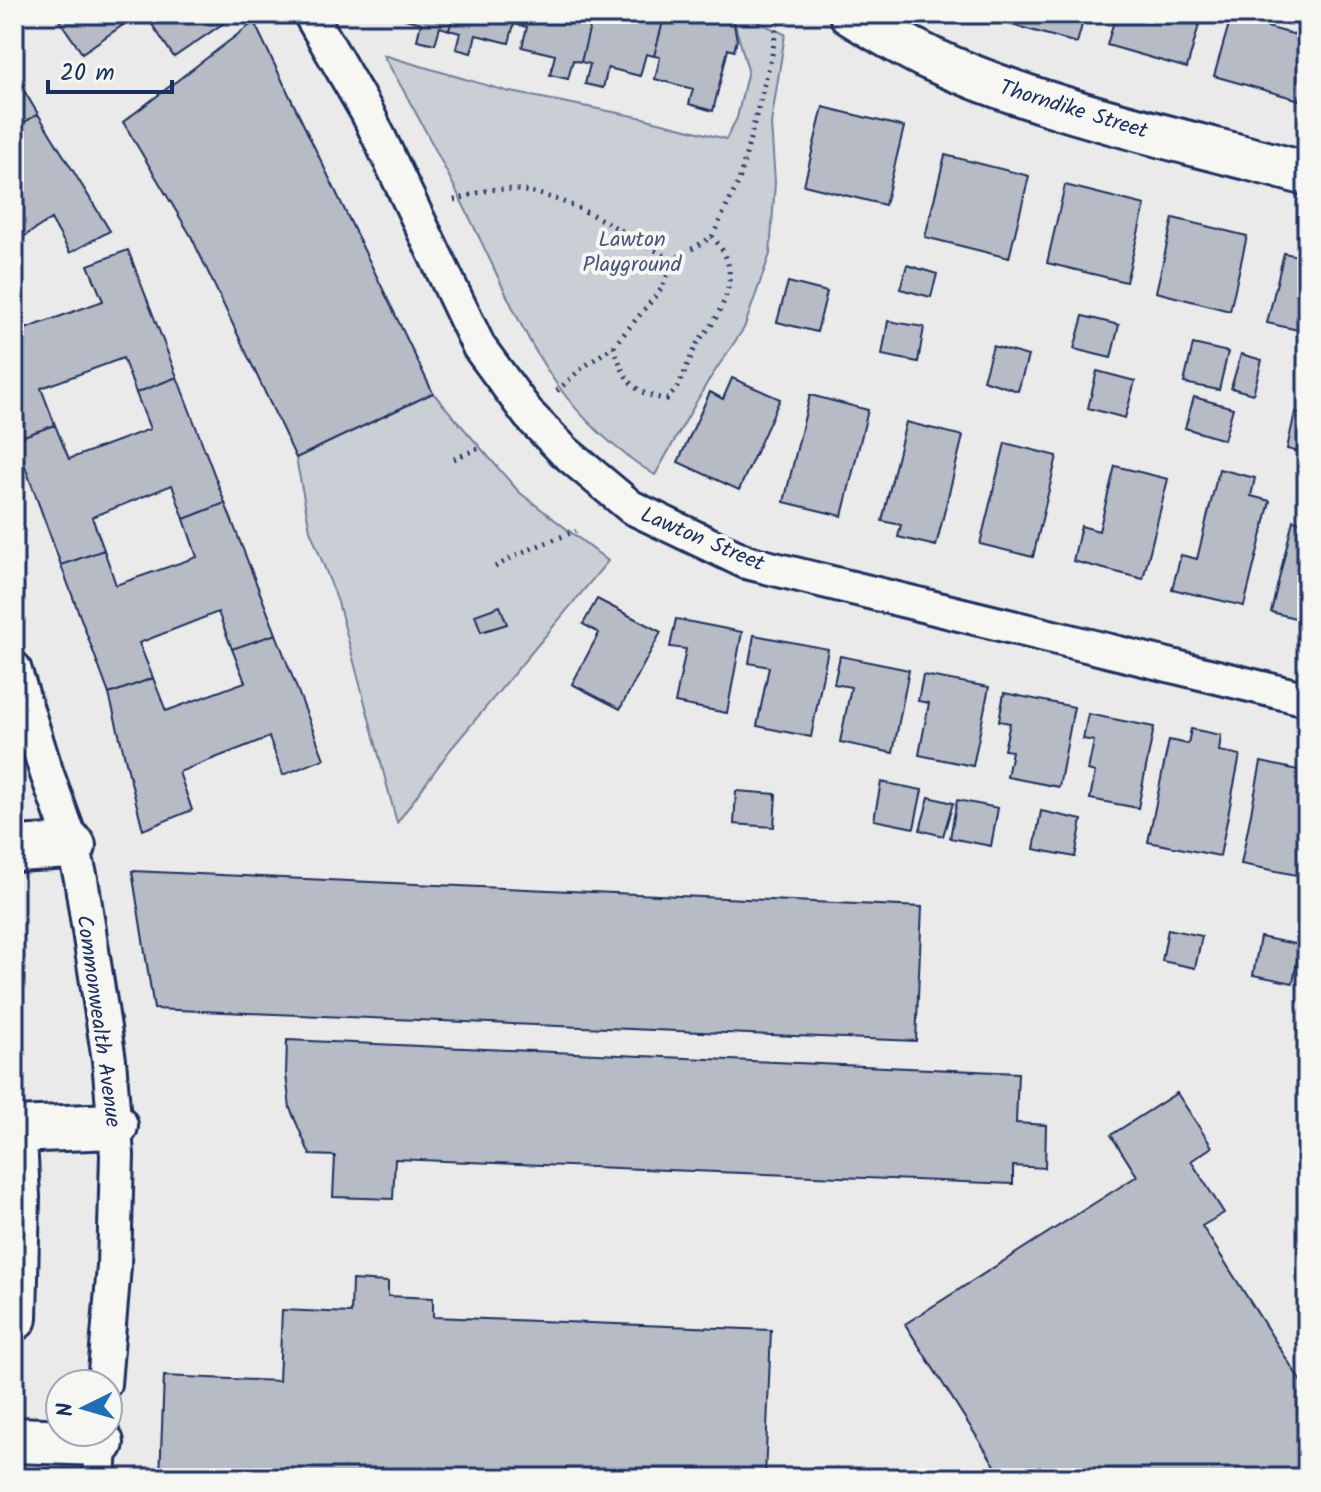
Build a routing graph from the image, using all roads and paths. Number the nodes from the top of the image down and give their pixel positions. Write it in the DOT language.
graph roads {
  1 [pos="310,14"];
  2 [pos="851,14"];
  3 [pos="778,17"];
  4 [pos="1307,174"];
  5 [pos="454,200"];
  6 [pos="712,237"];
  7 [pos="673,260"];
  8 [pos="614,346"];
  9 [pos="553,395"];
  10 [pos="482,447"];
  11 [pos="454,459"];
  12 [pos="576,531"];
  13 [pos="495,567"];
  14 [pos="14,668"];
  15 [pos="1307,699"];
  16 [pos="73,846"];
  17 [pos="14,849"];
  18 [pos="14,911"];
  19 [pos="17,923"];
  20 [pos="115,1126"];
  21 [pos="14,1130"];
  22 [pos="14,1139"];
  23 [pos="14,1318"];
  24 [pos="105,1368"];
  25 [pos="14,1440"];
  26 [pos="101,1451"];
  1 -- 15 [label="street, Lawton Street"];
  2 -- 4 [label="street, Thorndike Street"];
  3 -- 6 [label="path"];
  5 -- 7 [label="path"];
  6 -- 7 [label="path"];
  6 -- 8 [label="path"];
  7 -- 8 [label="path"];
  8 -- 9 [label="path"];
  10 -- 11 [label="path"];
  12 -- 13 [label="path"];
  14 -- 16 [label="street, Commonwealth Avenue"];
  16 -- 17 [label="main road"];
  16 -- 20 [label="street, Commonwealth Avenue"];
  18 -- 19 [label="path"];
  20 -- 21 [label="main road"];
  20 -- 24 [label="street, Commonwealth Avenue"];
  22 -- 23 [label="main road"];
  25 -- 26 [label="main road"];
}
